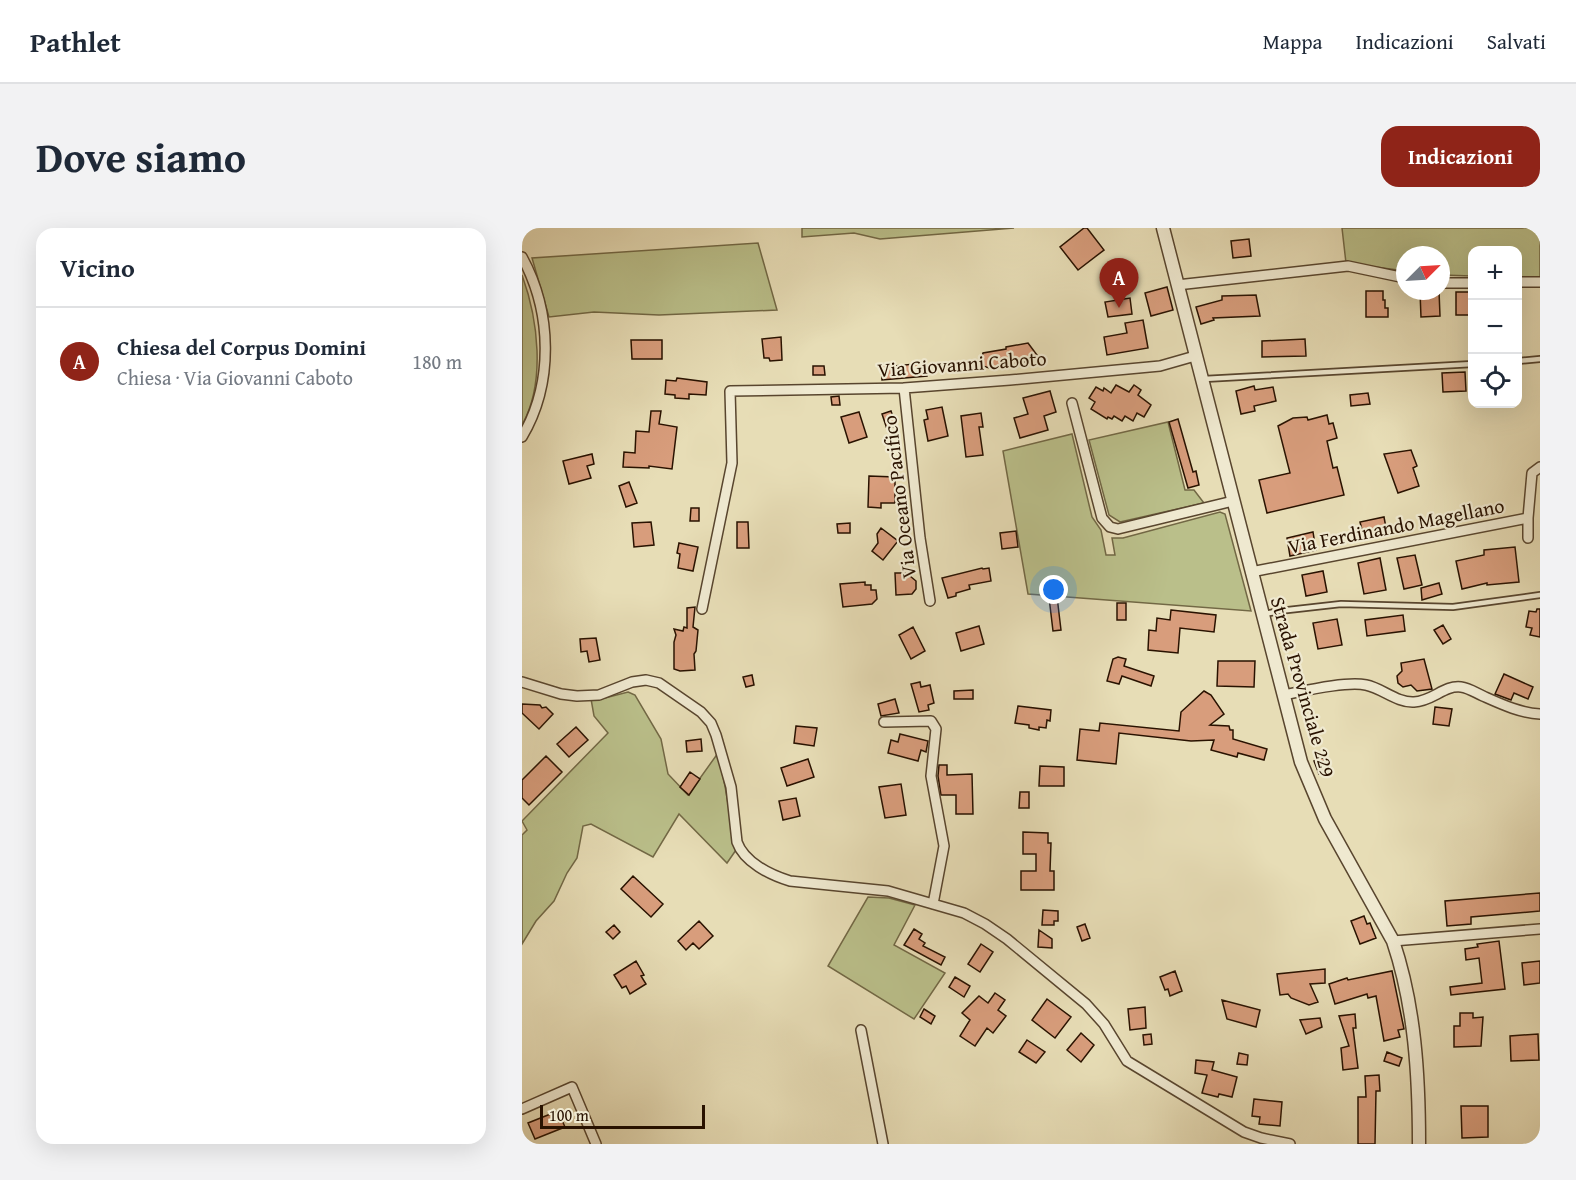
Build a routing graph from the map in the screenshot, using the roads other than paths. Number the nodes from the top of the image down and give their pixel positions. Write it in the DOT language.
graph roads {
  1 [pos="1163,228"];
  2 [pos="522,257"];
  3 [pos="1396,276"];
  4 [pos="1522,282"];
  5 [pos="1540,282"];
  6 [pos="1450,283"];
  7 [pos="1468,283"];
  8 [pos="1178,285"];
  9 [pos="1195,356"];
  10 [pos="1540,359"];
  11 [pos="1522,361"];
  12 [pos="1468,364"];
  13 [pos="1201,380"];
  14 [pos="904,388"];
  15 [pos="1072,403"];
  16 [pos="522,437"];
  17 [pos="1540,467"];
  18 [pos="1233,501"];
  19 [pos="1528,518"];
  20 [pos="1528,538"];
  21 [pos="1251,572"];
  22 [pos="1540,595"];
  23 [pos="930,601"];
  24 [pos="702,609"];
  25 [pos="1262,615"];
  26 [pos="522,682"];
  27 [pos="1283,695"];
  28 [pos="1540,714"];
  29 [pos="884,722"];
  30 [pos="933,904"];
  31 [pos="1540,930"];
  32 [pos="1393,941"];
  33 [pos="861,1030"];
  34 [pos="522,1108"];
  35 [pos="596,1144"];
  36 [pos="883,1144"];
  37 [pos="1290,1144"];
  38 [pos="1419,1144"];
  1 -- 8 [label="street, Strada Provinciale 229"];
  2 -- 16 [label="street"];
  3 -- 8 [label="street"];
  4 -- 5 [label="street"];
  6 -- 7 [label="street"];
  8 -- 9 [label="street, Strada Provinciale 229"];
  9 -- 13 [label="street, Strada Provinciale 229"];
  9 -- 14 [label="street, Via Giovanni Caboto"];
  10 -- 11 [label="lane"];
  12 -- 13 [label="lane"];
  13 -- 18 [label="street, Strada Provinciale 229"];
  14 -- 23 [label="street, Via Oceano Pacifico"];
  14 -- 24 [label="street, Via Giovanni Caboto"];
  15 -- 18 [label="street"];
  17 -- 19 [label="street, Via Ferdinando Magellano"];
  18 -- 21 [label="street, Strada Provinciale 229"];
  19 -- 20 [label="street"];
  19 -- 21 [label="street, Via Ferdinando Magellano"];
  21 -- 25 [label="street, Strada Provinciale 229"];
  22 -- 25 [label="lane"];
  25 -- 27 [label="street, Strada Provinciale 229"];
  26 -- 30 [label="street"];
  27 -- 28 [label="street"];
  27 -- 32 [label="street, Strada Provinciale 229"];
  29 -- 30 [label="street"];
  30 -- 37 [label="street"];
  31 -- 32 [label="street"];
  32 -- 38 [label="street, Strada Provinciale 229"];
  33 -- 36 [label="street"];
  34 -- 35 [label="street"];
}
